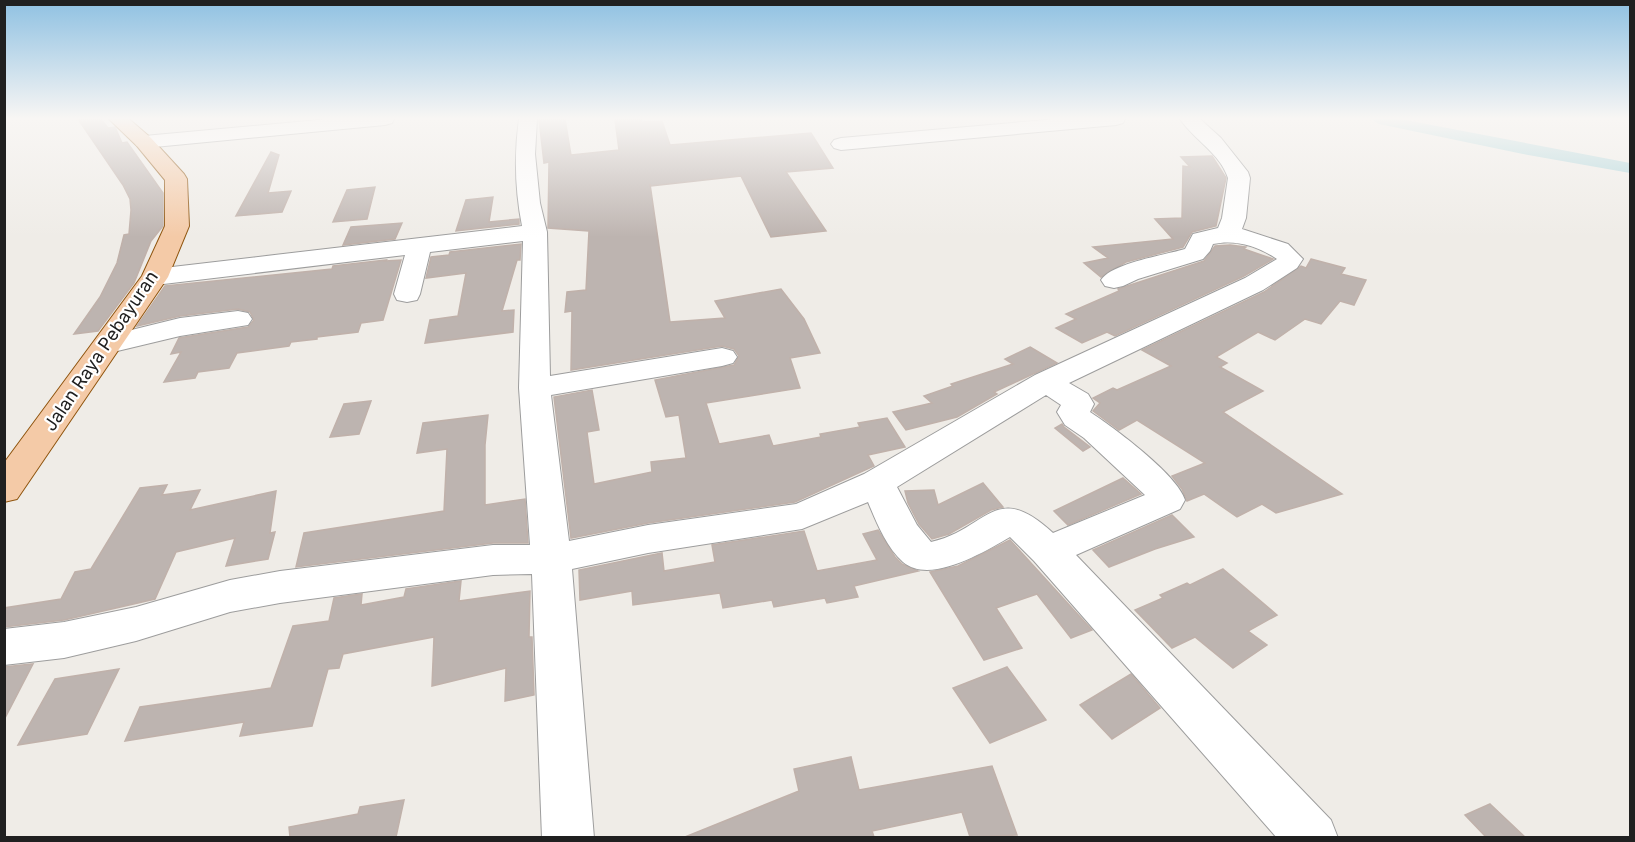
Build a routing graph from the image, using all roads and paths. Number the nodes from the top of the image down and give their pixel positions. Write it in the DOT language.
graph roads {
  1 [pos="158,158"];
  2 [pos="525,158"];
  3 [pos="1227,158"];
  4 [pos="535,232"];
  5 [pos="1228,233"];
  6 [pos="420,244"];
  7 [pos="155,277"];
  8 [pos="1114,280"];
  9 [pos="407,294"];
  10 [pos="238,319"];
  11 [pos="109,344"];
  12 [pos="722,357"];
  13 [pos="1046,382"];
  14 [pos="535,388"];
  15 [pos="877,483"];
  16 [pos="4,490"];
  17 [pos="1048,551"];
  18 [pos="551,559"];
  19 [pos="4,647"];
  20 [pos="568,837"];
  21 [pos="1312,837"];
  1 -- 7 [label="main road, Jalan Raya Pebayuran"];
  2 -- 4 [label="street"];
  3 -- 5 [label="street"];
  4 -- 6 [label="street"];
  4 -- 14 [label="street"];
  5 -- 8 [label="street"];
  5 -- 13 [label="street"];
  6 -- 7 [label="street"];
  6 -- 9 [label="street"];
  7 -- 11 [label="main road, Jalan Raya Pebayuran"];
  10 -- 11 [label="street"];
  11 -- 16 [label="main road, Jalan Raya Pebayuran"];
  12 -- 14 [label="street"];
  13 -- 15 [label="street"];
  13 -- 17 [label="street"];
  14 -- 18 [label="street"];
  15 -- 17 [label="street"];
  15 -- 18 [label="street"];
  17 -- 21 [label="street"];
  18 -- 19 [label="street"];
  18 -- 20 [label="street"];
}
